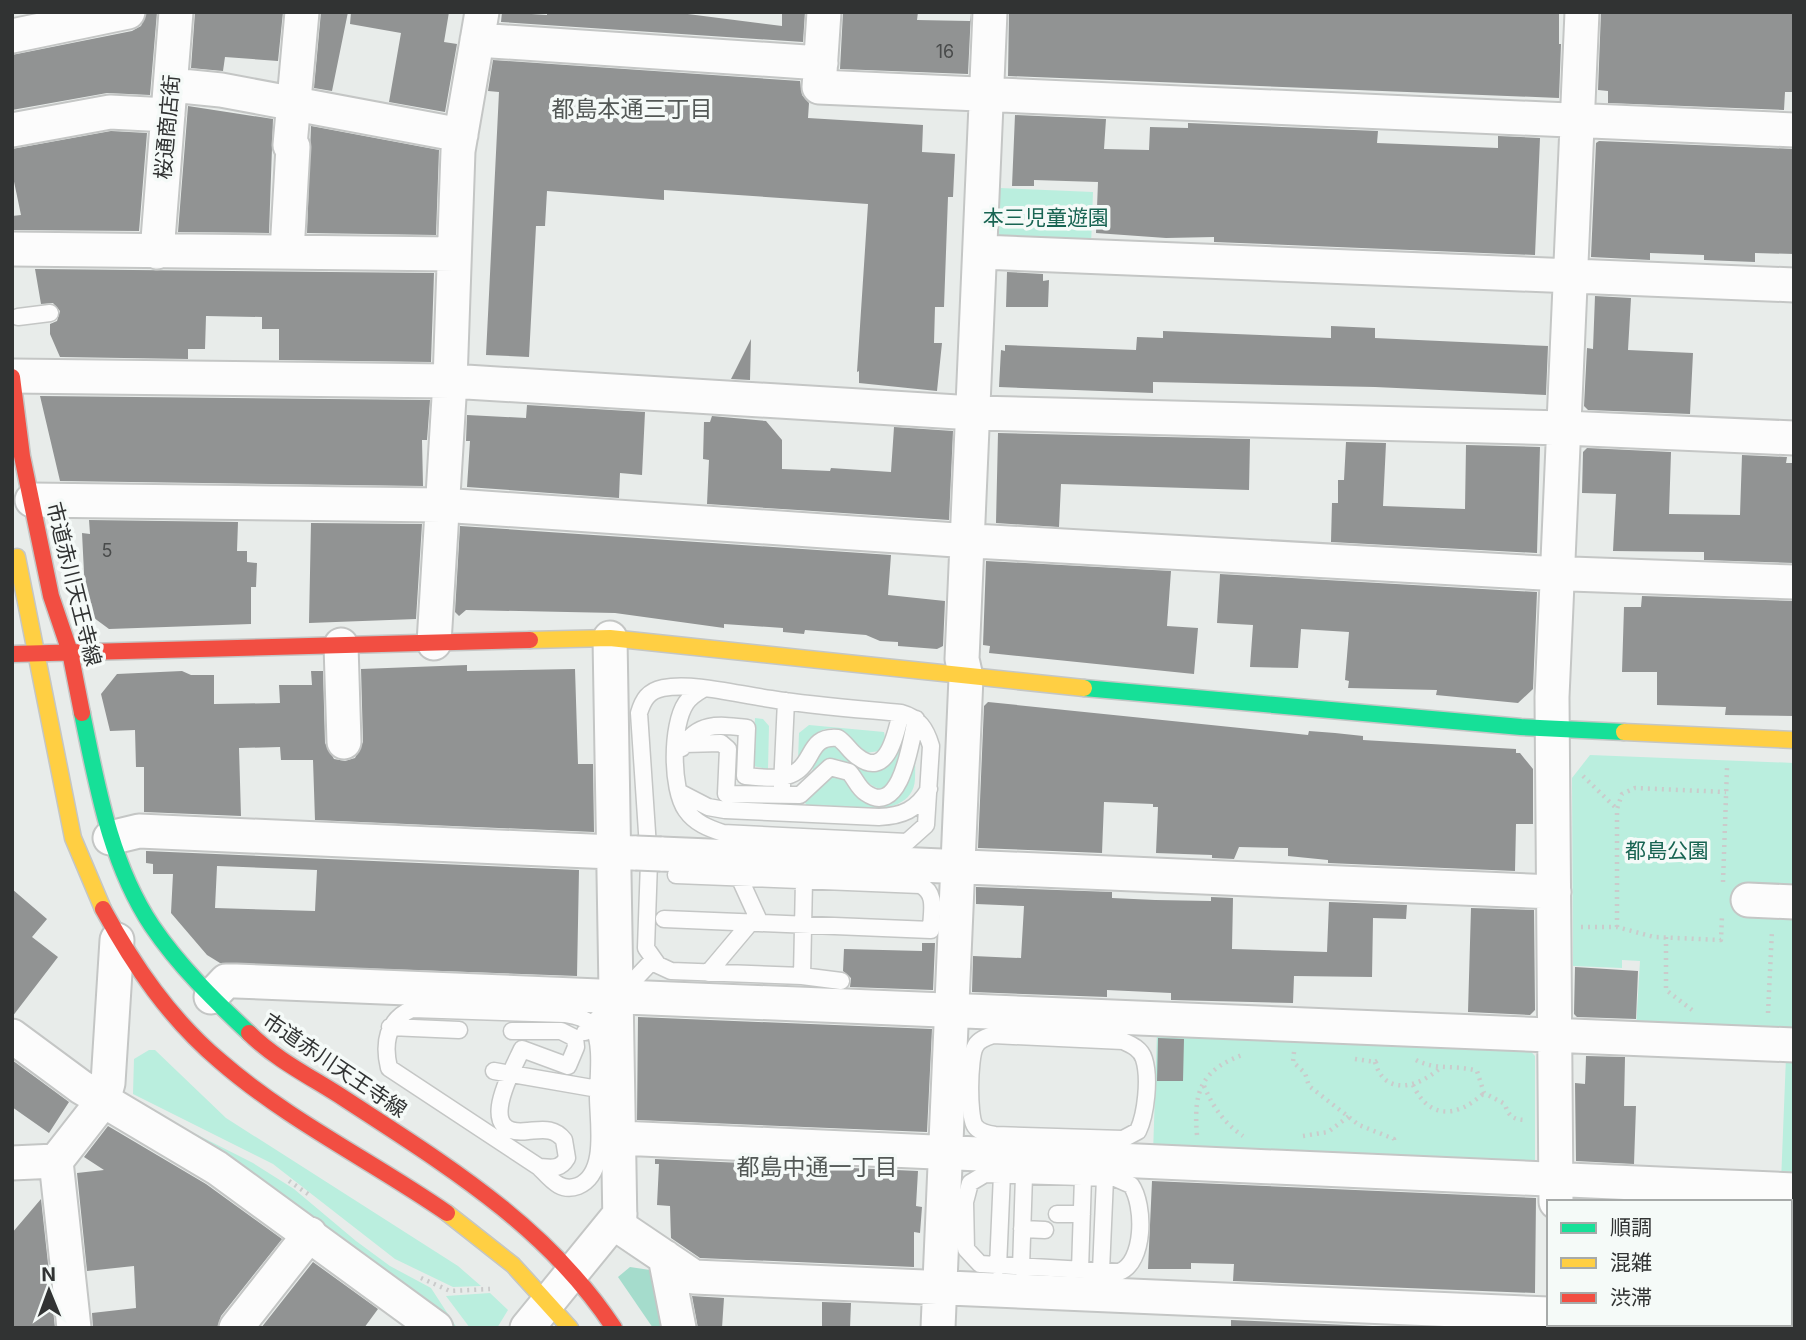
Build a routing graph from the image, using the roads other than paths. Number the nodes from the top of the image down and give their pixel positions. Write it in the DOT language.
graph roads {
  1 [pos="128,12"];
  2 [pos="176,12"];
  3 [pos="302,12"];
  4 [pos="824,12"];
  5 [pos="990,12"];
  6 [pos="1583,12"];
  7 [pos="31,26"];
  8 [pos="480,26"];
  9 [pos="821,63"];
  10 [pos="988,95"];
  11 [pos="169,100"];
  12 [pos="293,106"];
  13 [pos="1578,122"];
  14 [pos="12,130"];
  15 [pos="1794,130"];
  16 [pos="461,135"];
  17 [pos="157,247"];
  18 [pos="12,249"];
  19 [pos="981,252"];
  20 [pos="287,253"];
  21 [pos="454,254"];
  22 [pos="1571,276"];
  23 [pos="1794,285"];
  24 [pos="50,313"];
  25 [pos="18,317"];
  26 [pos="12,376"];
  27 [pos="450,381"];
  28 [pos="974,413"];
  29 [pos="1564,428"];
  30 [pos="1794,438"];
  31 [pos="32,500"];
  32 [pos="441,505"];
  33 [pos="12,535"];
  34 [pos="968,540"];
  35 [pos="1558,574"];
  36 [pos="1794,582"];
  37 [pos="610,638"];
  38 [pos="434,642"];
  39 [pos="341,645"];
  40 [pos="70,652"];
  41 [pos="35,653"];
  42 [pos="12,654"];
  43 [pos="966,677"];
  44 [pos="703,690"];
  45 [pos="786,701"];
  46 [pos="909,716"];
  47 [pos="1553,729"];
  48 [pos="1794,740"];
  49 [pos="344,742"];
  50 [pos="684,744"];
  51 [pos="675,760"];
  52 [pos="783,777"];
  53 [pos="929,789"];
  54 [pos="679,792"];
  55 [pos="781,795"];
  56 [pos="781,812"];
  57 [pos="110,838"];
  58 [pos="647,858"];
  59 [pos="958,867"];
  60 [pos="739,877"];
  61 [pos="804,880"];
  62 [pos="1554,892"];
  63 [pos="664,919"];
  64 [pos="756,922"];
  65 [pos="803,925"];
  66 [pos="117,940"];
  67 [pos="653,960"];
  68 [pos="708,973"];
  69 [pos="802,976"];
  70 [pos="841,981"];
  71 [pos="616,996"];
  72 [pos="211,997"];
  73 [pos="952,1009"];
  74 [pos="591,1024"];
  75 [pos="390,1027"];
  76 [pos="459,1030"];
  77 [pos="1555,1034"];
  78 [pos="12,1036"];
  79 [pos="1794,1045"];
  80 [pos="576,1047"];
  81 [pos="522,1049"];
  82 [pos="502,1073"];
  83 [pos="598,1089"];
  84 [pos="103,1101"];
  85 [pos="970,1112"];
  86 [pos="619,1138"];
  87 [pos="959,1155"];
  88 [pos="56,1161"];
  89 [pos="12,1163"];
  90 [pos="539,1167"];
  91 [pos="1002,1174"];
  92 [pos="1024,1175"];
  93 [pos="1083,1177"];
  94 [pos="1105,1178"];
  95 [pos="970,1183"];
  96 [pos="1794,1189"];
  97 [pos="1556,1190"];
  98 [pos="1057,1214"];
  99 [pos="1082,1214"];
  100 [pos="620,1221"];
  101 [pos="1022,1229"];
  102 [pos="1045,1230"];
  103 [pos="310,1234"];
  104 [pos="665,1257"];
  105 [pos="998,1267"];
  106 [pos="1021,1268"];
  107 [pos="572,1270"];
  108 [pos="1080,1270"];
  109 [pos="1101,1271"];
  110 [pos="940,1288"];
  111 [pos="547,1301"];
  112 [pos="1547,1314"];
  113 [pos="74,1328"];
  114 [pos="236,1328"];
  115 [pos="436,1328"];
  116 [pos="527,1328"];
  117 [pos="570,1328"];
  118 [pos="614,1328"];
  119 [pos="679,1328"];
  120 [pos="938,1328"];
  1 -- 7 [label="street"];
  2 -- 11 [label="street, 桜通商店街"];
  3 -- 12 [label="street"];
  4 -- 9 [label="street"];
  5 -- 10 [label="street"];
  6 -- 13 [label="street"];
  8 -- 9 [label="street"];
  8 -- 16 [label="street"];
  9 -- 10 [label="street"];
  10 -- 13 [label="street"];
  10 -- 19 [label="street"];
  11 -- 12 [label="street"];
  11 -- 14 [label="street"];
  11 -- 17 [label="street, 桜通商店街"];
  12 -- 16 [label="street"];
  12 -- 20 [label="street"];
  13 -- 15 [label="street"];
  13 -- 22 [label="street"];
  16 -- 21 [label="street"];
  17 -- 18 [label="street"];
  17 -- 20 [label="street"];
  19 -- 22 [label="street"];
  19 -- 28 [label="street"];
  20 -- 21 [label="street"];
  21 -- 27 [label="street"];
  22 -- 23 [label="street"];
  22 -- 29 [label="street"];
  24 -- 25 [label="lane"];
  26 -- 27 [label="street"];
  26 -- 31 [label="main road, 市道赤川天王寺線"];
  27 -- 28 [label="street"];
  27 -- 32 [label="street"];
  28 -- 29 [label="street"];
  28 -- 34 [label="street"];
  29 -- 30 [label="street"];
  29 -- 35 [label="street"];
  31 -- 32 [label="street"];
  31 -- 40 [label="main road, 市道赤川天王寺線"];
  32 -- 34 [label="street"];
  32 -- 38 [label="street"];
  33 -- 41 [label="main road"];
  34 -- 35 [label="street"];
  34 -- 43 [label="street"];
  35 -- 36 [label="street"];
  35 -- 47 [label="street"];
  37 -- 38 [label="main road"];
  37 -- 43 [label="main road"];
  37 -- 58 [label="street"];
  38 -- 39 [label="main road"];
  39 -- 40 [label="main road"];
  39 -- 49 [label="street"];
  40 -- 41 [label="main road"];
  40 -- 57 [label="main road, 市道赤川天王寺線"];
  41 -- 42 [label="main road"];
  41 -- 66 [label="main road"];
  43 -- 47 [label="main road"];
  43 -- 59 [label="street"];
  44 -- 45 [label="lane"];
  44 -- 51 [label="lane"];
  44 -- 67 [label="lane"];
  45 -- 46 [label="lane"];
  45 -- 52 [label="lane"];
  46 -- 52 [label="lane"];
  46 -- 53 [label="lane"];
  46 -- 55 [label="lane"];
  47 -- 48 [label="main road"];
  47 -- 62 [label="street"];
  50 -- 51 [label="lane"];
  50 -- 52 [label="lane"];
  50 -- 55 [label="lane"];
  51 -- 54 [label="lane"];
  52 -- 55 [label="lane"];
  53 -- 54 [label="lane"];
  53 -- 56 [label="lane"];
  54 -- 56 [label="lane"];
  55 -- 56 [label="lane"];
  57 -- 58 [label="street"];
  57 -- 72 [label="main road, 市道赤川天王寺線"];
  58 -- 59 [label="street"];
  58 -- 60 [label="lane"];
  58 -- 71 [label="street"];
  59 -- 62 [label="street"];
  59 -- 73 [label="street"];
  60 -- 61 [label="lane"];
  60 -- 64 [label="lane"];
  61 -- 65 [label="lane"];
  61 -- 65 [label="lane"];
  62 -- 77 [label="street"];
  63 -- 64 [label="lane"];
  64 -- 65 [label="lane"];
  64 -- 68 [label="lane"];
  65 -- 69 [label="lane"];
  66 -- 84 [label="street"];
  66 -- 111 [label="main road"];
  67 -- 68 [label="lane"];
  67 -- 71 [label="lane"];
  68 -- 69 [label="lane"];
  69 -- 70 [label="lane"];
  71 -- 72 [label="street"];
  71 -- 73 [label="street"];
  71 -- 74 [label="lane"];
  71 -- 86 [label="street"];
  72 -- 107 [label="main road, 市道赤川天王寺線"];
  73 -- 77 [label="street"];
  73 -- 87 [label="street"];
  74 -- 75 [label="lane"];
  74 -- 80 [label="lane"];
  74 -- 83 [label="lane"];
  75 -- 76 [label="lane"];
  75 -- 90 [label="lane"];
  77 -- 79 [label="street"];
  77 -- 97 [label="street"];
  78 -- 84 [label="street"];
  80 -- 81 [label="lane"];
  80 -- 81 [label="lane"];
  81 -- 82 [label="lane"];
  82 -- 83 [label="lane"];
  82 -- 90 [label="lane"];
  83 -- 90 [label="lane"];
  84 -- 88 [label="street"];
  84 -- 103 [label="street"];
  85 -- 85 [label="lane"];
  85 -- 87 [label="lane"];
  86 -- 87 [label="street"];
  86 -- 100 [label="street"];
  87 -- 95 [label="lane"];
  87 -- 97 [label="street"];
  87 -- 110 [label="street"];
  88 -- 89 [label="street"];
  88 -- 113 [label="street"];
  91 -- 92 [label="lane"];
  91 -- 95 [label="lane"];
  91 -- 105 [label="lane"];
  92 -- 93 [label="lane"];
  92 -- 101 [label="lane"];
  93 -- 94 [label="lane"];
  93 -- 99 [label="lane"];
  94 -- 109 [label="lane"];
  94 -- 109 [label="lane"];
  95 -- 105 [label="lane"];
  96 -- 97 [label="street"];
  98 -- 99 [label="lane"];
  99 -- 108 [label="lane"];
  100 -- 104 [label="street"];
  100 -- 107 [label="street"];
  101 -- 102 [label="lane"];
  101 -- 106 [label="lane"];
  103 -- 114 [label="street"];
  103 -- 115 [label="street"];
  104 -- 110 [label="street"];
  104 -- 119 [label="street"];
  105 -- 106 [label="lane"];
  106 -- 108 [label="lane"];
  107 -- 111 [label="street"];
  107 -- 118 [label="main road, 市道赤川天王寺線"];
  108 -- 109 [label="lane"];
  110 -- 112 [label="street"];
  110 -- 120 [label="street"];
  111 -- 116 [label="street"];
  111 -- 117 [label="main road"];
}
